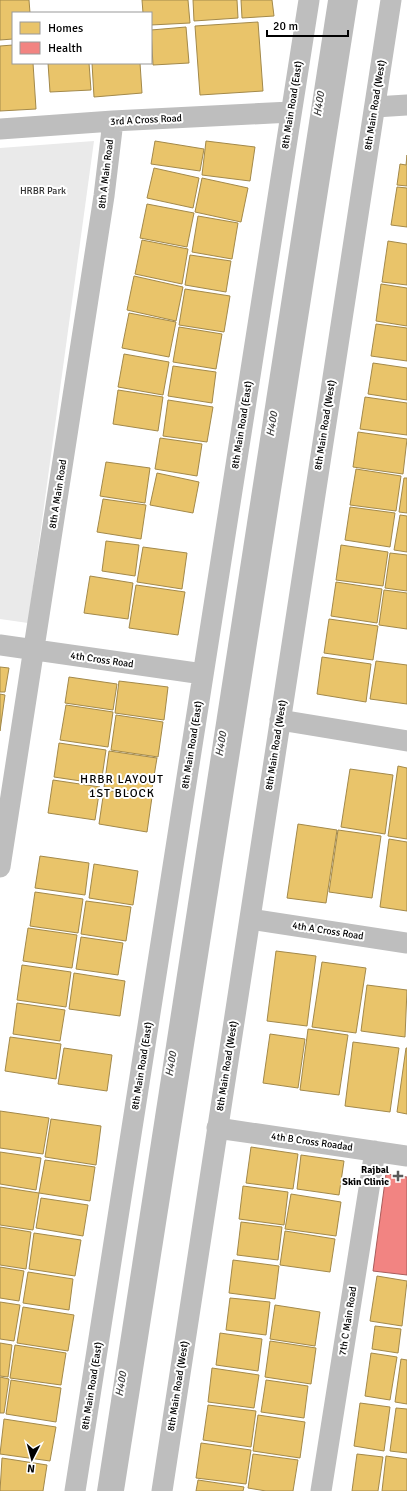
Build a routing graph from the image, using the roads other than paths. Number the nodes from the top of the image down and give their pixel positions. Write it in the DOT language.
graph roads {
  1 [pos="309,0"];
  2 [pos="391,0"];
  3 [pos="407,105"];
  4 [pos="374,107"];
  5 [pos="292,112"];
  6 [pos="113,121"];
  7 [pos="0,130"];
  8 [pos="0,644"];
  9 [pos="34,650"];
  10 [pos="204,674"];
  11 [pos="280,720"];
  12 [pos="407,741"];
  13 [pos="0,867"];
  14 [pos="250,919"];
  15 [pos="407,943"];
  16 [pos="218,1128"];
  17 [pos="375,1151"];
  18 [pos="407,1156"];
  19 [pos="75,1491"];
  20 [pos="162,1491"];
  21 [pos="321,1491"];
  1 -- 5 [label="street, 8th Main Road (East)"];
  2 -- 4 [label="street, 8th Main Road (West)"];
  3 -- 4 [label="street"];
  4 -- 11 [label="street, 8th Main Road (West)"];
  5 -- 6 [label="street, 3rd A Cross Road"];
  5 -- 10 [label="street, 8th Main Road (East)"];
  6 -- 7 [label="street, 3rd A Cross Road"];
  6 -- 9 [label="street, 8th A Main Road"];
  8 -- 9 [label="street, 4th Cross Road"];
  9 -- 10 [label="street, 4th Cross Road"];
  9 -- 13 [label="street, 8th A Main Road"];
  10 -- 19 [label="street, 8th Main Road (East)"];
  11 -- 12 [label="street"];
  11 -- 14 [label="street, 8th Main Road (West)"];
  14 -- 15 [label="street, 4th A Cross Road"];
  14 -- 16 [label="street, 8th Main Road (West)"];
  16 -- 17 [label="street, 4th B Cross Roadad"];
  16 -- 20 [label="street, 8th Main Road (West)"];
  17 -- 18 [label="street, 4th B Cross Roadad"];
  17 -- 21 [label="street, 7th C Main Road"];
}
